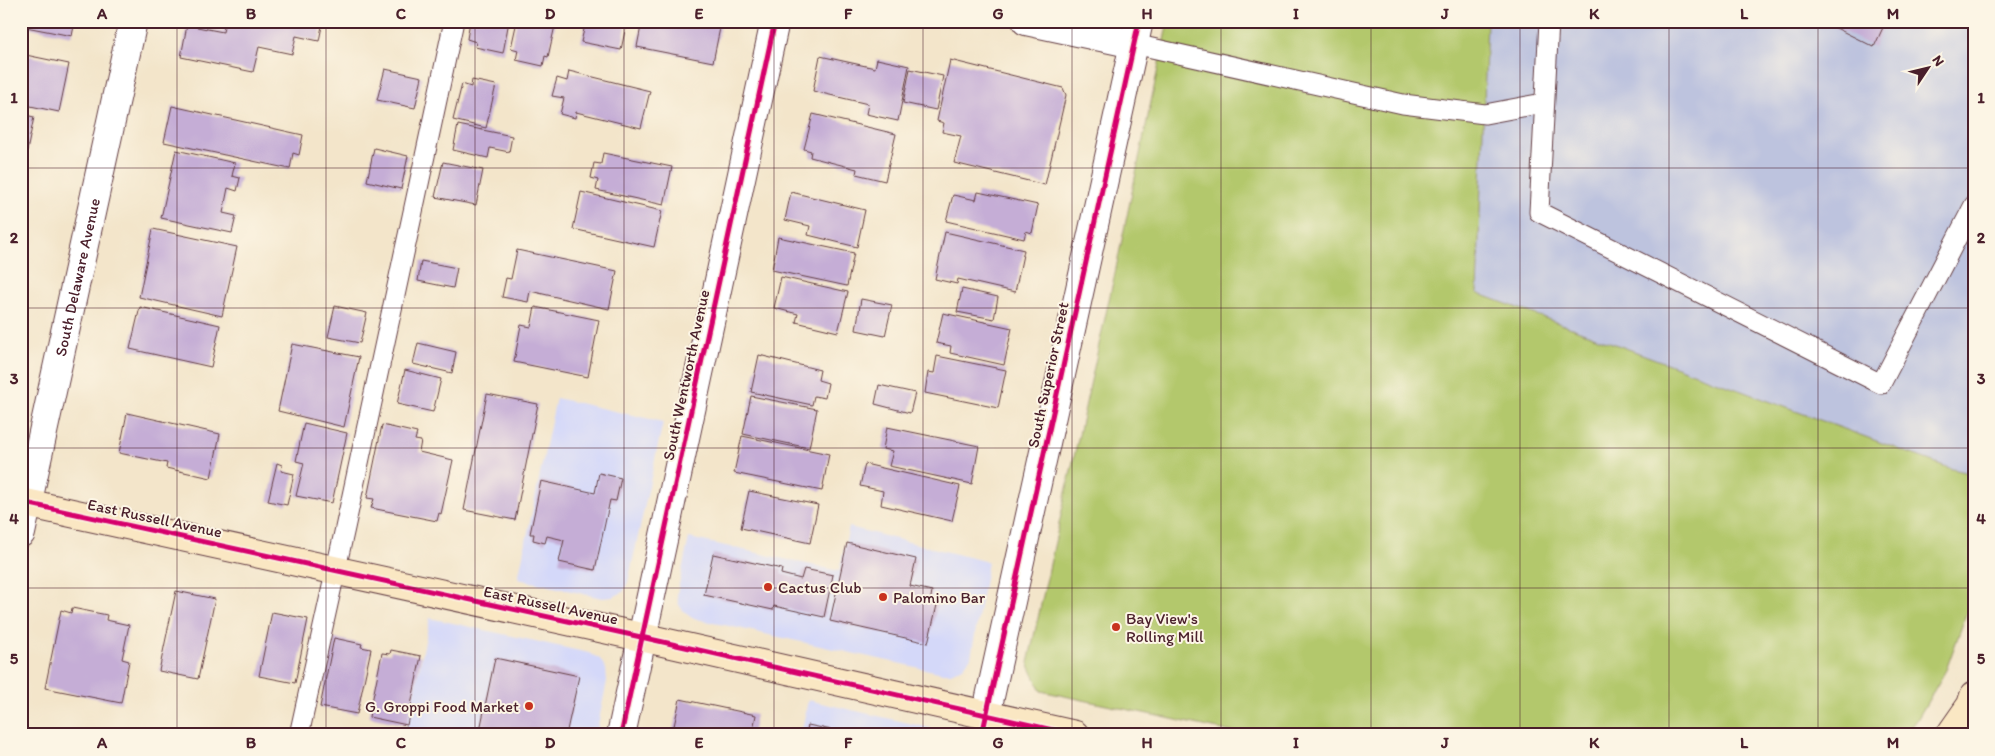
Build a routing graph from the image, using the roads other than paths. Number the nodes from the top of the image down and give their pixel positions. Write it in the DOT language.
graph roads {
  1 [pos="133,21"];
  2 [pos="454,21"];
  3 [pos="775,21"];
  4 [pos="1026,21"];
  5 [pos="1549,21"];
  6 [pos="1136,33"];
  7 [pos="1543,103"];
  8 [pos="1974,205"];
  9 [pos="24,503"];
  10 [pos="21,533"];
  11 [pos="335,570"];
  12 [pos="641,638"];
  13 [pos="1974,696"];
  14 [pos="984,725"];
  15 [pos="299,735"];
  16 [pos="621,735"];
  17 [pos="1075,735"];
  18 [pos="1950,735"];
  1 -- 9 [label="street, South Delaware Avenue"];
  2 -- 11 [label="lane"];
  3 -- 12 [label="street, South Wentworth Avenue"];
  4 -- 6 [label="street"];
  5 -- 7 [label="lane"];
  6 -- 7 [label="lane"];
  6 -- 14 [label="street, South Superior Street"];
  7 -- 8 [label="lane"];
  9 -- 10 [label="street, South Delaware Avenue"];
  9 -- 11 [label="main road, East Russell Avenue"];
  11 -- 12 [label="main road, East Russell Avenue"];
  11 -- 15 [label="lane"];
  12 -- 14 [label="main road, East Russell Avenue"];
  12 -- 16 [label="street, South Wentworth Avenue"];
  13 -- 18 [label="main road"];
  14 -- 17 [label="main road, East Russell Avenue"];
}
